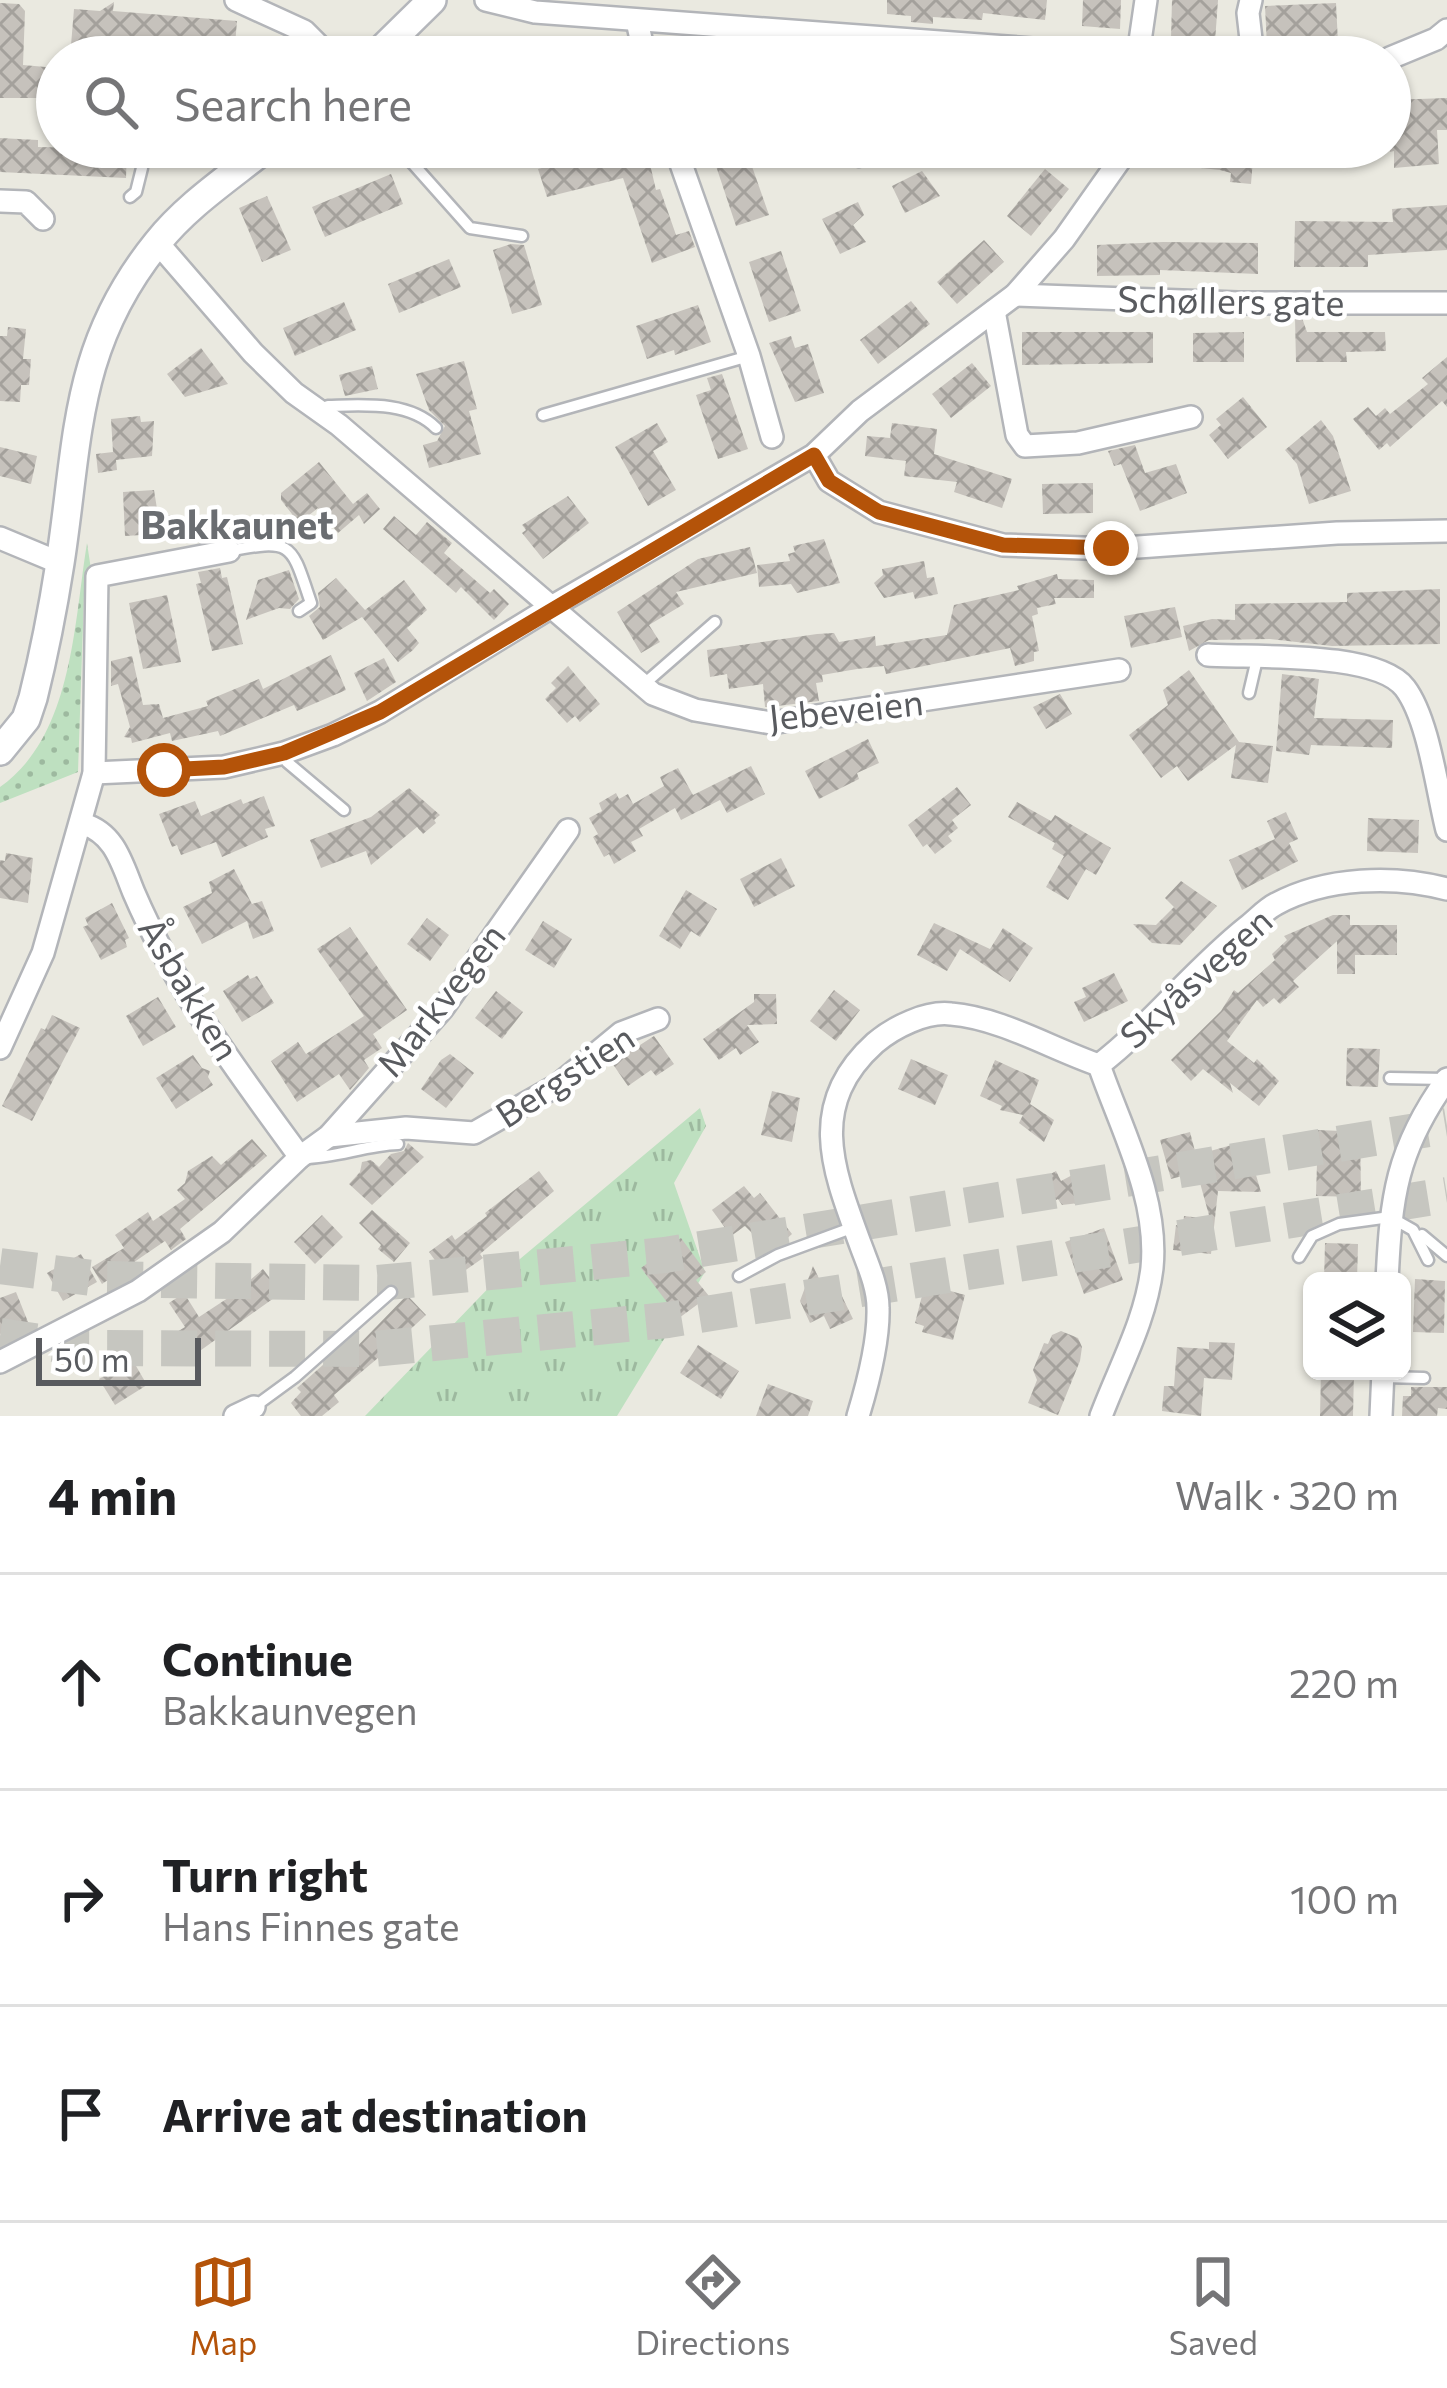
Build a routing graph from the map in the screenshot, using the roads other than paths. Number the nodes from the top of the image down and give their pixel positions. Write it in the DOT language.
graph roads {
  1 [pos="432,0"];
  2 [pos="486,0"];
  3 [pos="1146,0"];
  4 [pos="1252,0"];
  5 [pos="246,2"];
  6 [pos="646,14"];
  7 [pos="1447,29"];
  8 [pos="801,32"];
  9 [pos="309,36"];
  10 [pos="395,36"];
  11 [pos="801,36"];
  12 [pos="857,36"];
  13 [pos="1142,36"];
  14 [pos="1250,36"];
  15 [pos="1411,49"];
  16 [pos="142,168"];
  17 [pos="241,168"];
  18 [pos="417,168"];
  19 [pos="683,168"];
  20 [pos="1114,168"];
  21 [pos="130,197"];
  22 [pos="0,201"];
  23 [pos="43,219"];
  24 [pos="522,236"];
  25 [pos="158,242"];
  26 [pos="1015,295"];
  27 [pos="1447,303"];
  28 [pos="994,310"];
  29 [pos="749,356"];
  30 [pos="317,412"];
  31 [pos="544,415"];
  32 [pos="1191,417"];
  33 [pos="436,428"];
  34 [pos="772,437"];
  35 [pos="814,455"];
  36 [pos="1447,531"];
  37 [pos="0,538"];
  38 [pos="229,551"];
  39 [pos="60,563"];
  40 [pos="553,606"];
  41 [pos="299,611"];
  42 [pos="715,622"];
  43 [pos="1208,655"];
  44 [pos="1257,658"];
  45 [pos="1119,670"];
  46 [pos="643,685"];
  47 [pos="1249,693"];
  48 [pos="0,751"];
  49 [pos="284,753"];
  50 [pos="94,773"];
  51 [pos="344,810"];
  52 [pos="82,824"];
  53 [pos="568,830"];
  54 [pos="1447,830"];
  55 [pos="1447,889"];
  56 [pos="658,1019"];
  57 [pos="0,1048"];
  58 [pos="1099,1065"];
  59 [pos="1390,1078"];
  60 [pos="1447,1079"];
  61 [pos="329,1136"];
  62 [pos="398,1144"];
  63 [pos="300,1157"];
  64 [pos="1390,1216"];
  65 [pos="854,1227"];
  66 [pos="1413,1230"];
  67 [pos="1447,1256"];
  68 [pos="1299,1257"];
  69 [pos="1428,1260"];
  70 [pos="1387,1272"];
  71 [pos="740,1276"];
  72 [pos="391,1292"];
  73 [pos="0,1362"];
  74 [pos="1411,1377"];
  75 [pos="1424,1378"];
  76 [pos="1383,1380"];
  77 [pos="244,1412"];
  78 [pos="858,1416"];
  79 [pos="1101,1416"];
  80 [pos="1381,1416"];
  1 -- 10 [label="main road"];
  2 -- 6 [label="street"];
  3 -- 13 [label="street"];
  4 -- 14 [label="street"];
  5 -- 9 [label="street"];
  6 -- 8 [label="street"];
  7 -- 15 [label="street"];
  8 -- 11 [label="lane"];
  8 -- 12 [label="street"];
  16 -- 21 [label="lane"];
  17 -- 25 [label="main road"];
  18 -- 24 [label="lane"];
  19 -- 29 [label="street"];
  20 -- 26 [label="street"];
  22 -- 23 [label="street"];
  25 -- 30 [label="street, Jebeveien"];
  25 -- 39 [label="main road"];
  26 -- 27 [label="street, Schøllers gate"];
  26 -- 28 [label="street"];
  28 -- 32 [label="street"];
  28 -- 35 [label="street"];
  29 -- 31 [label="lane"];
  29 -- 34 [label="street"];
  30 -- 33 [label="lane"];
  30 -- 40 [label="street, Jebeveien"];
  35 -- 36 [label="street"];
  35 -- 40 [label="street"];
  37 -- 39 [label="street"];
  38 -- 41 [label="lane"];
  38 -- 50 [label="street"];
  39 -- 48 [label="main road"];
  40 -- 46 [label="street, Jebeveien"];
  40 -- 49 [label="street"];
  42 -- 46 [label="lane"];
  43 -- 44 [label="street"];
  44 -- 47 [label="lane"];
  44 -- 54 [label="street"];
  45 -- 46 [label="street, Jebeveien"];
  49 -- 50 [label="street"];
  49 -- 51 [label="lane"];
  50 -- 52 [label="street"];
  52 -- 57 [label="street"];
  52 -- 63 [label="street, Åsbakken"];
  53 -- 61 [label="street, Markvegen"];
  55 -- 58 [label="street, Skyåsvegen"];
  56 -- 61 [label="street, Bergstien"];
  58 -- 65 [label="street, Skyåsvegen"];
  58 -- 79 [label="street"];
  59 -- 60 [label="lane"];
  60 -- 64 [label="street"];
  61 -- 63 [label="street, Markvegen"];
  62 -- 63 [label="lane"];
  63 -- 73 [label="street, Markvegen"];
  64 -- 66 [label="lane"];
  64 -- 68 [label="lane"];
  64 -- 70 [label="street"];
  65 -- 71 [label="lane"];
  65 -- 78 [label="street, Skyåsvegen"];
  66 -- 67 [label="lane"];
  66 -- 69 [label="lane"];
  72 -- 77 [label="lane"];
  74 -- 75 [label="lane"];
  76 -- 80 [label="street"];
}
